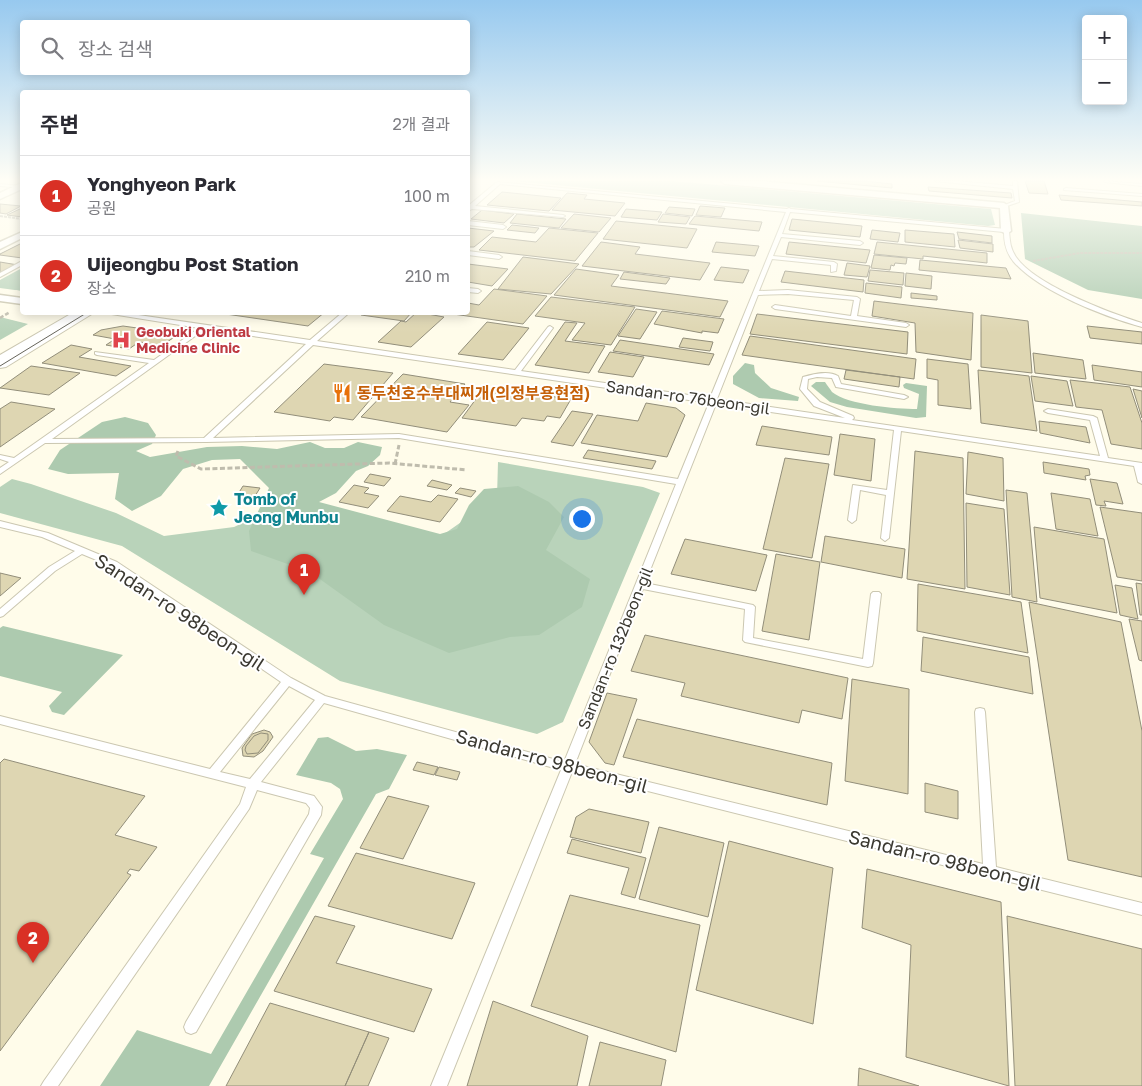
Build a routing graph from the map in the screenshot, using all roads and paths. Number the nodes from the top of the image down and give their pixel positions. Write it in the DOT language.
graph roads {
  1 [pos="1006,231"];
  2 [pos="779,232"];
  3 [pos="778,235"];
  4 [pos="20,236"];
  5 [pos="860,243"];
  6 [pos="0,246"];
  7 [pos="470,253"];
  8 [pos="1142,253"];
  9 [pos="499,257"];
  10 [pos="770,257"];
  11 [pos="20,264"];
  12 [pos="1020,264"];
  13 [pos="833,270"];
  14 [pos="0,275"];
  15 [pos="470,290"];
  16 [pos="478,291"];
  17 [pos="756,293"];
  18 [pos="0,298"];
  19 [pos="20,301"];
  20 [pos="775,307"];
  21 [pos="82,315"];
  22 [pos="122,315"];
  23 [pos="344,315"];
  24 [pos="854,318"];
  25 [pos="906,325"];
  26 [pos="1142,325"];
  27 [pos="204,327"];
  28 [pos="550,328"];
  29 [pos="312,342"];
  30 [pos="97,353"];
  31 [pos="155,362"];
  32 [pos="0,363"];
  33 [pos="518,372"];
  34 [pos="904,397"];
  35 [pos="713,401"];
  36 [pos="1048,411"];
  37 [pos="862,423"];
  38 [pos="898,428"];
  39 [pos="206,440"];
  40 [pos="43,441"];
  41 [pos="400,442"];
  42 [pos="180,446"];
  43 [pos="0,457"];
  44 [pos="1104,459"];
  45 [pos="16,460"];
  46 [pos="395,464"];
  47 [pos="1139,465"];
  48 [pos="467,470"];
  49 [pos="0,472"];
  50 [pos="681,482"];
  51 [pos="1142,482"];
  52 [pos="891,493"];
  53 [pos="852,520"];
  54 [pos="0,524"];
  55 [pos="886,538"];
  56 [pos="82,550"];
  57 [pos="640,584"];
  58 [pos="876,594"];
  59 [pos="0,614"];
  60 [pos="288,682"];
  61 [pos="322,699"];
  62 [pos="980,712"];
  63 [pos="0,720"];
  64 [pos="568,767"];
  65 [pos="212,774"];
  66 [pos="253,784"];
  67 [pos="990,871"];
  68 [pos="1142,909"];
  69 [pos="190,1027"];
  70 [pos="49,1086"];
  71 [pos="439,1086"];
  1 -- 12 [label="lane"];
  2 -- 3 [label="lane, Sandan-ro 132beon-gil"];
  3 -- 5 [label="lane"];
  3 -- 10 [label="lane, Sandan-ro 132beon-gil"];
  4 -- 6 [label="street"];
  7 -- 9 [label="lane"];
  8 -- 12 [label="path"];
  10 -- 13 [label="lane"];
  10 -- 17 [label="lane, Sandan-ro 132beon-gil"];
  11 -- 14 [label="lane"];
  12 -- 26 [label="lane"];
  15 -- 16 [label="lane"];
  17 -- 24 [label="lane"];
  17 -- 35 [label="lane, Sandan-ro 132beon-gil"];
  18 -- 19 [label="street"];
  20 -- 24 [label="lane"];
  21 -- 32 [label="main road"];
  22 -- 27 [label="lane, Sandan-ro 76beon-gil"];
  23 -- 29 [label="lane"];
  24 -- 25 [label="lane"];
  27 -- 29 [label="lane, Sandan-ro 76beon-gil"];
  27 -- 31 [label="lane"];
  28 -- 33 [label="lane"];
  29 -- 33 [label="lane, Sandan-ro 76beon-gil"];
  29 -- 39 [label="lane"];
  30 -- 31 [label="lane"];
  31 -- 40 [label="lane"];
  33 -- 35 [label="lane, Sandan-ro 76beon-gil"];
  34 -- 37 [label="lane"];
  35 -- 37 [label="lane, Sandan-ro 76beon-gil"];
  35 -- 50 [label="lane, Sandan-ro 132beon-gil"];
  36 -- 44 [label="lane"];
  37 -- 38 [label="lane, Sandan-ro 76beon-gil"];
  38 -- 44 [label="lane, Sandan-ro 76beon-gil"];
  38 -- 52 [label="lane"];
  39 -- 40 [label="lane"];
  39 -- 50 [label="lane"];
  40 -- 45 [label="lane"];
  41 -- 46 [label="path"];
  42 -- 46 [label="path"];
  43 -- 45 [label="lane"];
  44 -- 47 [label="lane, Sandan-ro 76beon-gil"];
  45 -- 49 [label="lane"];
  46 -- 48 [label="path"];
  47 -- 51 [label="lane"];
  50 -- 57 [label="lane, Sandan-ro 132beon-gil"];
  52 -- 53 [label="lane"];
  52 -- 55 [label="lane"];
  54 -- 56 [label="lane, Sandan-ro 98beon-gil"];
  56 -- 59 [label="lane"];
  56 -- 60 [label="lane, Sandan-ro 98beon-gil"];
  57 -- 58 [label="lane"];
  57 -- 64 [label="lane, Sandan-ro 132beon-gil"];
  60 -- 61 [label="lane, Sandan-ro 98beon-gil"];
  60 -- 65 [label="lane"];
  61 -- 64 [label="lane, Sandan-ro 98beon-gil"];
  61 -- 66 [label="lane"];
  62 -- 67 [label="lane"];
  63 -- 65 [label="lane"];
  64 -- 67 [label="lane, Sandan-ro 98beon-gil"];
  64 -- 71 [label="lane, Sandan-ro 132beon-gil"];
  65 -- 66 [label="lane"];
  66 -- 69 [label="lane"];
  66 -- 70 [label="lane"];
  67 -- 68 [label="lane, Sandan-ro 98beon-gil"];
}
